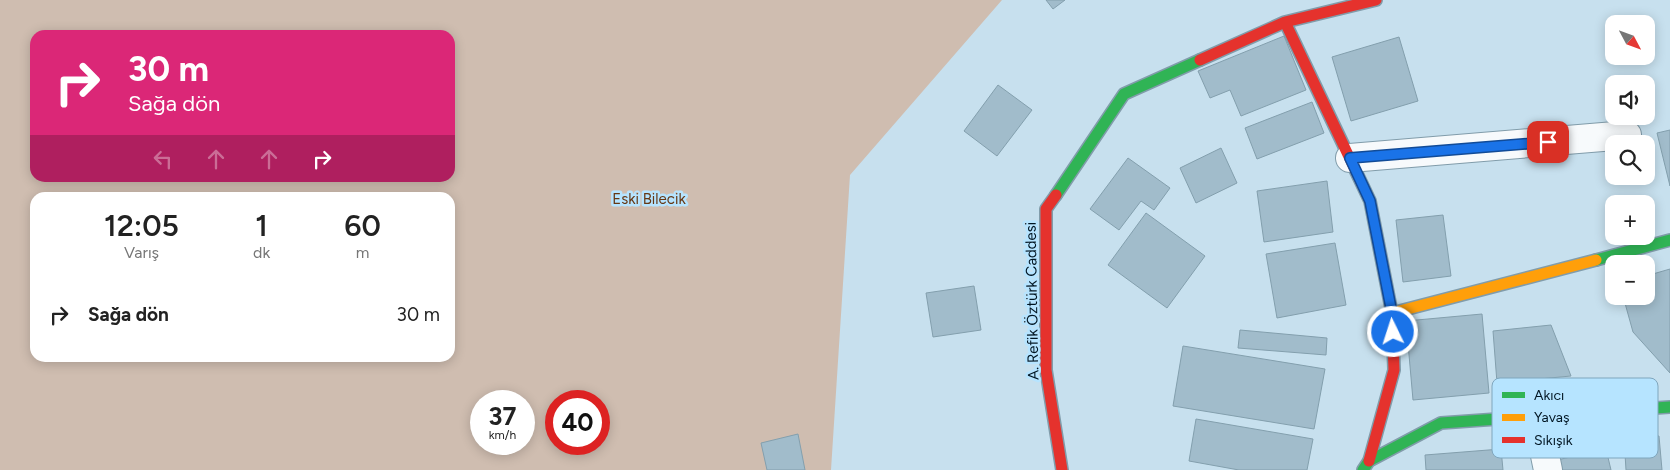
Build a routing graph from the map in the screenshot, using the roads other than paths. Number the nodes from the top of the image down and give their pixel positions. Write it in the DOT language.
graph roads {
  1 [pos="1376,0"];
  2 [pos="1285,22"];
  3 [pos="1605,137"];
  4 [pos="1350,158"];
  5 [pos="1670,240"];
  6 [pos="1392,313"];
  7 [pos="1492,420"];
  8 [pos="1366,465"];
  9 [pos="1062,470"];
  1 -- 2 [label="street, A. Refik Öztürk Caddesi"];
  2 -- 4 [label="street"];
  2 -- 9 [label="street, A. Refik Öztürk Caddesi"];
  3 -- 4 [label="street"];
  4 -- 6 [label="street"];
  5 -- 6 [label="street"];
  6 -- 8 [label="street"];
  7 -- 8 [label="street"];
}
